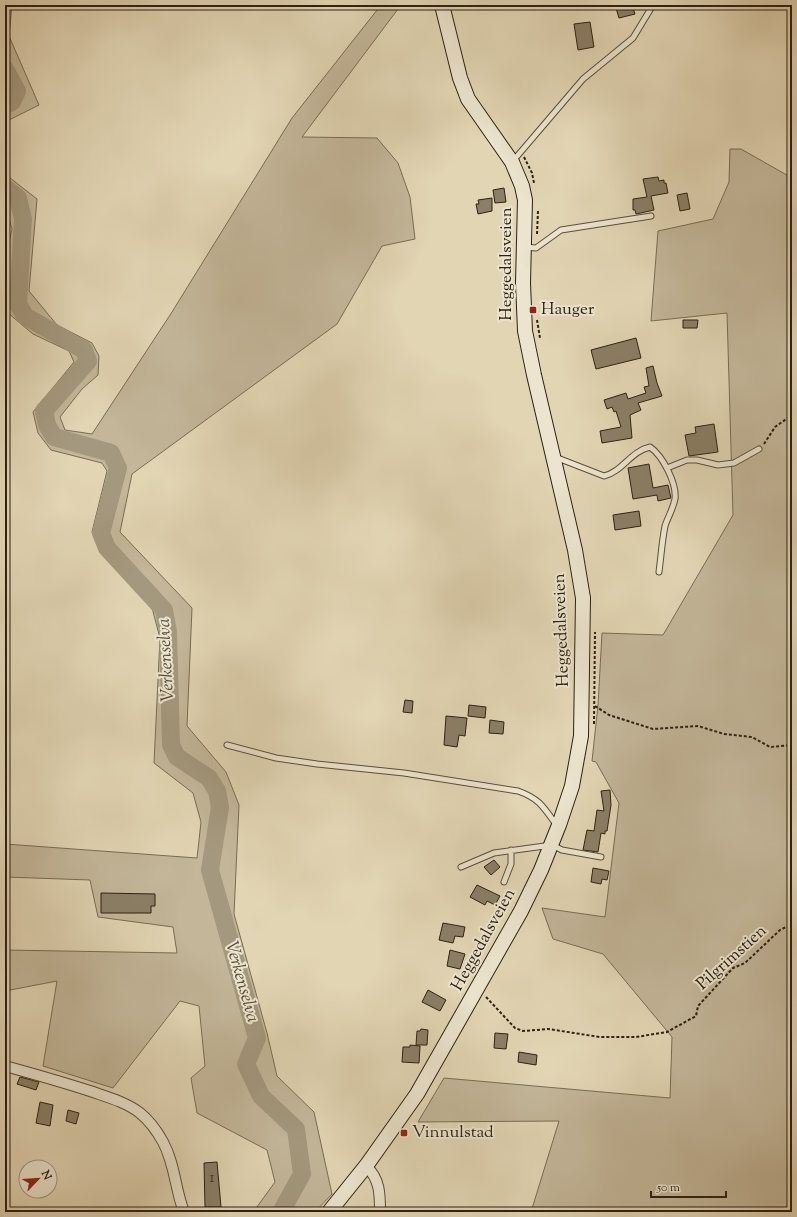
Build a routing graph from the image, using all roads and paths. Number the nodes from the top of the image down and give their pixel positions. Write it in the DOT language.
graph roads {
  1 [pos="442,5"];
  2 [pos="653,5"];
  3 [pos="517,157"];
  4 [pos="535,185"];
  5 [pos="537,207"];
  6 [pos="651,216"];
  7 [pos="529,248"];
  8 [pos="537,319"];
  9 [pos="540,341"];
  10 [pos="792,415"];
  11 [pos="759,449"];
  12 [pos="554,456"];
  13 [pos="667,468"];
  14 [pos="659,572"];
  15 [pos="595,625"];
  16 [pos="595,706"];
  17 [pos="594,726"];
  18 [pos="227,745"];
  19 [pos="792,745"];
  20 [pos="559,825"];
  21 [pos="552,845"];
  22 [pos="511,850"];
  23 [pos="601,857"];
  24 [pos="460,867"];
  25 [pos="504,882"];
  26 [pos="792,924"];
  27 [pos="481,997"];
  28 [pos="5,1066"];
  29 [pos="366,1166"];
  30 [pos="184,1212"];
  31 [pos="329,1212"];
  32 [pos="380,1212"];
  1 -- 3 [label="main road, Heggedalsveien"];
  2 -- 3 [label="lane"];
  3 -- 4 [label="path"];
  3 -- 7 [label="main road, Heggedalsveien"];
  5 -- 7 [label="path"];
  6 -- 7 [label="lane"];
  7 -- 12 [label="main road, Heggedalsveien"];
  8 -- 9 [label="path"];
  10 -- 11 [label="path"];
  11 -- 13 [label="lane"];
  12 -- 13 [label="lane"];
  12 -- 20 [label="main road, Heggedalsveien"];
  13 -- 14 [label="lane"];
  15 -- 16 [label="path"];
  16 -- 17 [label="path"];
  16 -- 19 [label="path"];
  18 -- 20 [label="lane"];
  20 -- 21 [label="main road, Heggedalsveien"];
  21 -- 22 [label="lane"];
  21 -- 23 [label="lane"];
  21 -- 27 [label="main road, Heggedalsveien"];
  22 -- 24 [label="lane"];
  22 -- 25 [label="lane"];
  26 -- 27 [label="path, Pilgrimstien"];
  27 -- 29 [label="main road, Heggedalsveien"];
  28 -- 30 [label="street"];
  29 -- 31 [label="main road, Heggedalsveien"];
  29 -- 32 [label="street"];
}
